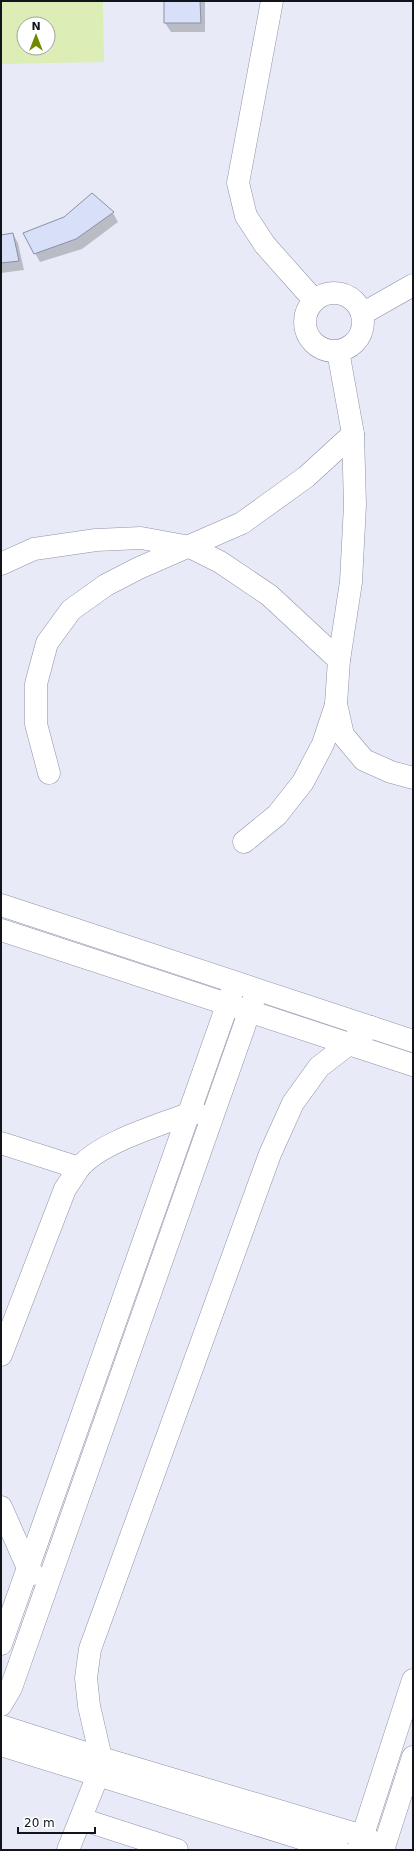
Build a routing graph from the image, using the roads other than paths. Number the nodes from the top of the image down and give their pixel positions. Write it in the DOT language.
graph roads {
  1 [pos="272,1"];
  2 [pos="413,284"];
  3 [pos="314,300"];
  4 [pos="362,314"];
  5 [pos="338,351"];
  6 [pos="354,434"];
  7 [pos="190,547"];
  8 [pos="1,564"];
  9 [pos="339,660"];
  10 [pos="336,704"];
  11 [pos="49,773"];
  12 [pos="413,778"];
  13 [pos="244,842"];
  14 [pos="1,905"];
  15 [pos="1,930"];
  16 [pos="235,983"];
  17 [pos="257,990"];
  18 [pos="228,1004"];
  19 [pos="250,1011"];
  20 [pos="371,1027"];
  21 [pos="413,1041"];
  22 [pos="349,1044"];
  23 [pos="413,1065"];
  24 [pos="215,1110"];
  25 [pos="188,1114"];
  26 [pos="1,1143"];
  27 [pos="79,1168"];
  28 [pos="1,1355"];
  29 [pos="1,1507"];
  30 [pos="28,1568"];
  31 [pos="47,1587"];
  32 [pos="1,1644"];
  33 [pos="413,1680"];
  34 [pos="1,1705"];
  35 [pos="1,1726"];
  36 [pos="1,1745"];
  37 [pos="413,1756"];
  38 [pos="100,1766"];
  39 [pos="81,1819"];
  40 [pos="360,1843"];
  41 [pos="68,1850"];
  42 [pos="177,1850"];
  43 [pos="339,1850"];
  44 [pos="381,1850"];
  1 -- 3 [label="street"];
  2 -- 4 [label="street"];
  3 -- 4 [label="street"];
  3 -- 5 [label="street"];
  4 -- 5 [label="street"];
  5 -- 6 [label="street"];
  6 -- 7 [label="street"];
  6 -- 9 [label="street"];
  7 -- 8 [label="street"];
  7 -- 9 [label="street"];
  7 -- 11 [label="street"];
  9 -- 10 [label="street"];
  10 -- 12 [label="street"];
  10 -- 13 [label="street"];
  14 -- 16 [label="street"];
  15 -- 18 [label="street"];
  16 -- 17 [label="street"];
  16 -- 18 [label="street"];
  17 -- 19 [label="street"];
  17 -- 20 [label="street"];
  18 -- 19 [label="street"];
  18 -- 25 [label="street"];
  19 -- 22 [label="street"];
  19 -- 24 [label="street"];
  20 -- 21 [label="street"];
  20 -- 22 [label="street"];
  22 -- 23 [label="street"];
  22 -- 38 [label="street"];
  24 -- 25 [label="street"];
  24 -- 31 [label="street"];
  25 -- 27 [label="street"];
  25 -- 30 [label="street"];
  26 -- 27 [label="street"];
  27 -- 28 [label="street"];
  29 -- 30 [label="street"];
  30 -- 31 [label="street"];
  30 -- 32 [label="street"];
  31 -- 34 [label="street"];
  33 -- 40 [label="street"];
  35 -- 38 [label="street"];
  36 -- 38 [label="street"];
  37 -- 44 [label="street"];
  38 -- 39 [label="street"];
  38 -- 40 [label="street"];
  38 -- 43 [label="street"];
  39 -- 41 [label="street"];
  39 -- 42 [label="street"];
  40 -- 44 [label="street"];
}
